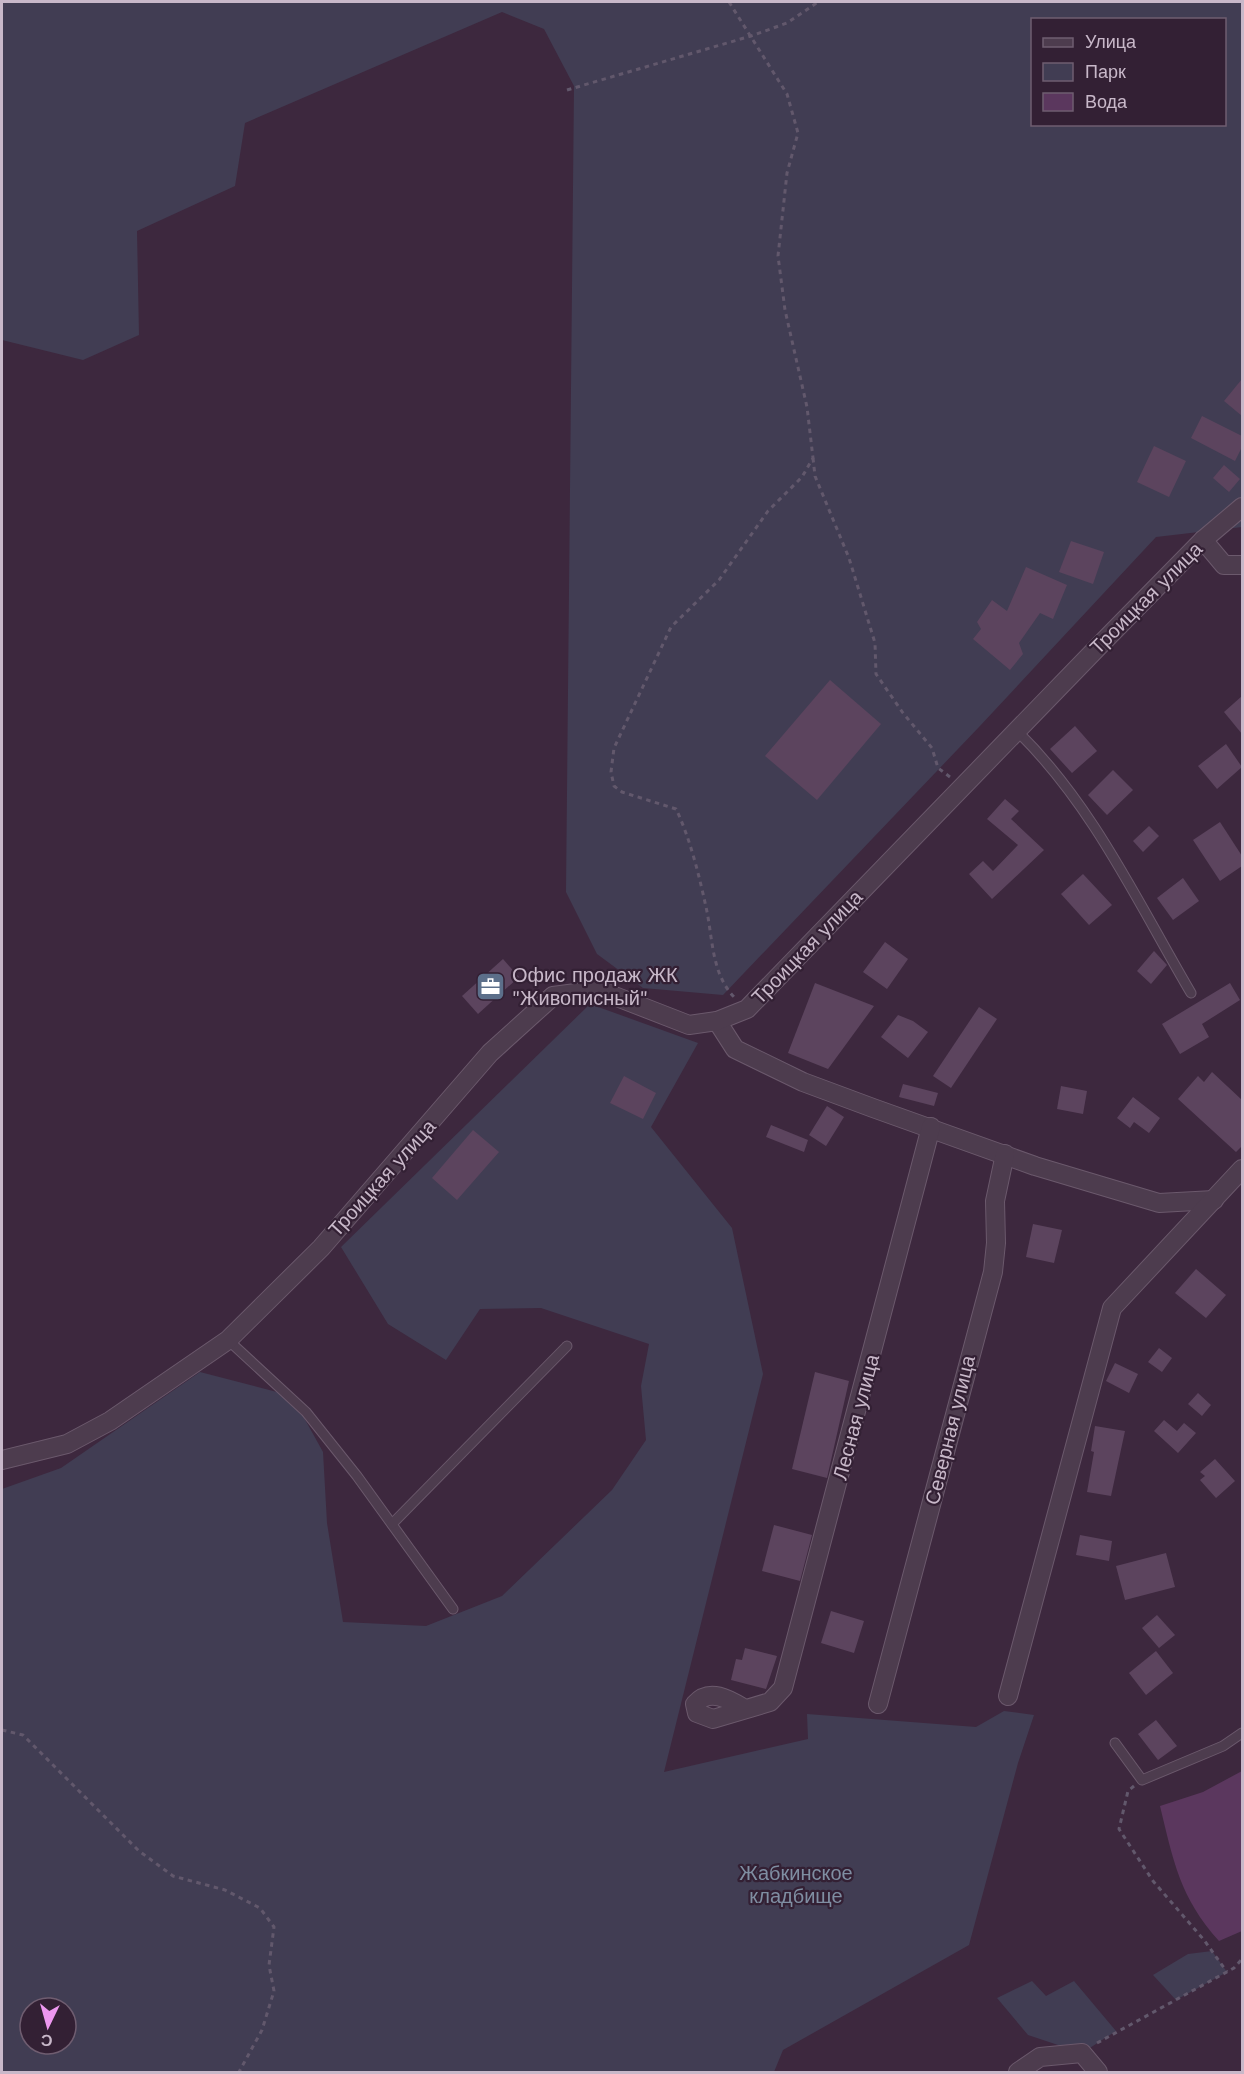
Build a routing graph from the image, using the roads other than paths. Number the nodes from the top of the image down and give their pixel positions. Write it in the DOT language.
graph roads {
  1 [pos="1242,507"];
  2 [pos="1203,540"];
  3 [pos="1242,565"];
  4 [pos="1017,731"];
  5 [pos="1191,993"];
  6 [pos="717,1021"];
  7 [pos="931,1127"];
  8 [pos="1005,1154"];
  9 [pos="1242,1169"];
  10 [pos="1214,1200"];
  11 [pos="1167,1202"];
  12 [pos="1184,1231"];
  13 [pos="228,1340"];
  14 [pos="567,1346"];
  15 [pos="2,1460"];
  16 [pos="392,1524"];
  17 [pos="453,1609"];
  18 [pos="1008,1696"];
  19 [pos="878,1704"];
  20 [pos="745,1709"];
  21 [pos="1242,1733"];
  22 [pos="1115,1743"];
  23 [pos="1018,2073"];
  24 [pos="1098,2073"];
  1 -- 2 [label="street, Троицкая улица"];
  2 -- 3 [label="street"];
  2 -- 4 [label="street, Троицкая улица"];
  4 -- 5 [label="lane"];
  4 -- 6 [label="street, Троицкая улица"];
  6 -- 7 [label="street"];
  6 -- 13 [label="street, Троицкая улица"];
  7 -- 8 [label="street"];
  7 -- 20 [label="street, Лесная улица"];
  8 -- 11 [label="street"];
  8 -- 19 [label="street, Северная улица"];
  9 -- 10 [label="street"];
  10 -- 11 [label="street"];
  10 -- 12 [label="street"];
  11 -- 12 [label="street"];
  12 -- 18 [label="street"];
  13 -- 15 [label="street, Троицкая улица"];
  13 -- 16 [label="lane"];
  14 -- 16 [label="lane"];
  16 -- 17 [label="lane"];
  21 -- 22 [label="lane"];
  23 -- 24 [label="street"];
}
